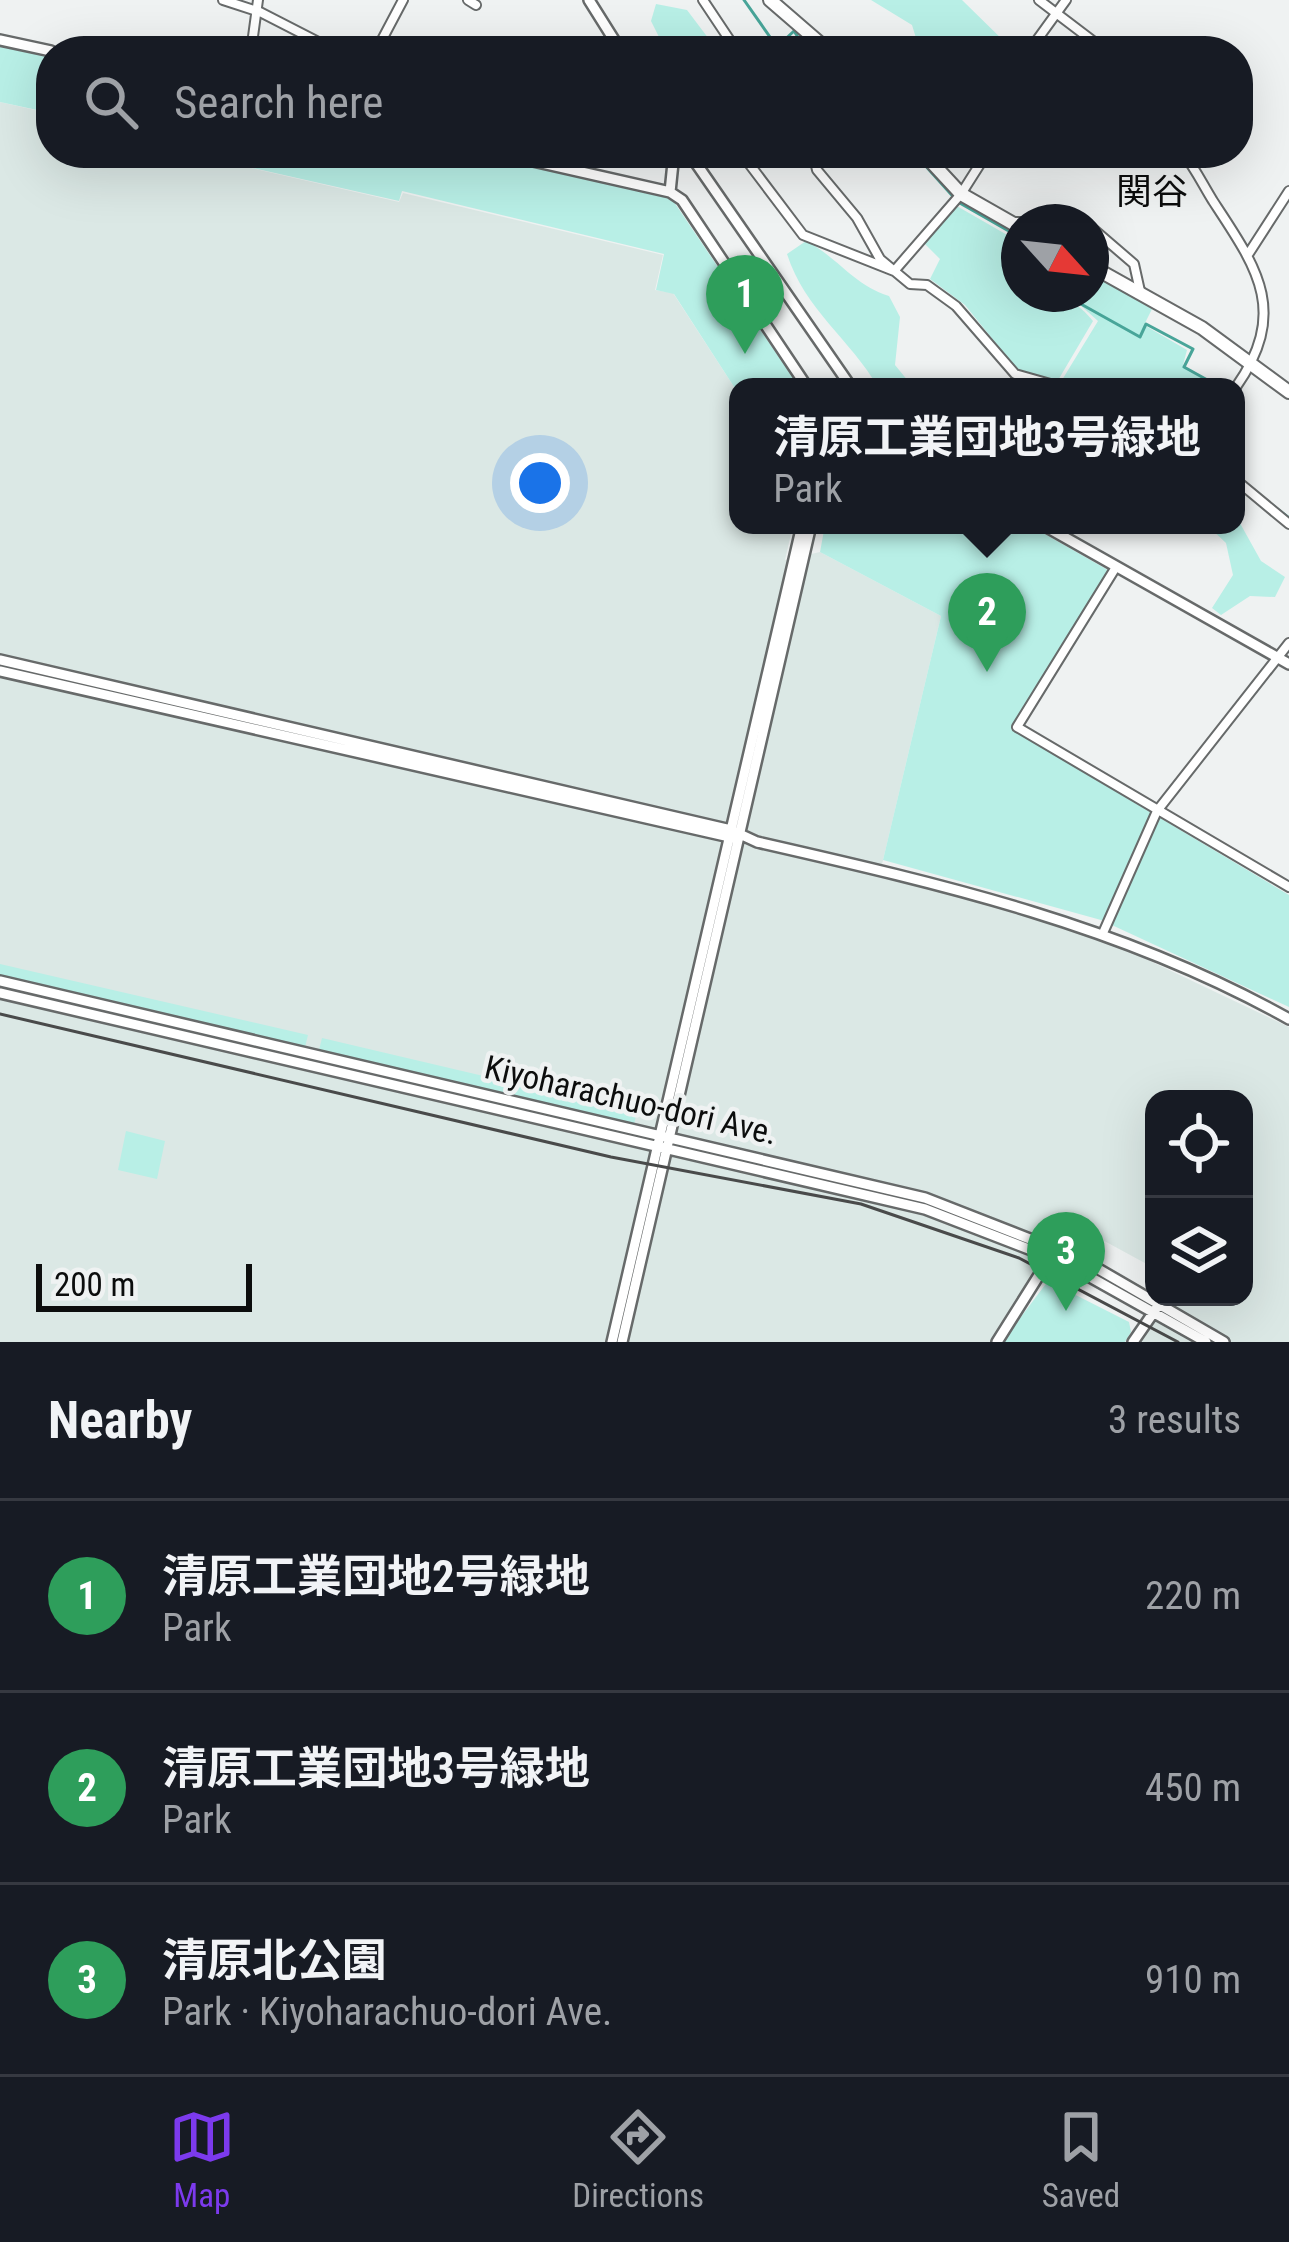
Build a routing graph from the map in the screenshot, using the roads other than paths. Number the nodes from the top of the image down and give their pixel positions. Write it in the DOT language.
graph roads {
  1 [pos="223,0"];
  2 [pos="258,0"];
  3 [pos="403,0"];
  4 [pos="589,0"];
  5 [pos="703,0"];
  6 [pos="770,0"];
  7 [pos="1039,0"];
  8 [pos="1066,0"];
  9 [pos="236,2"];
  10 [pos="260,12"];
  11 [pos="1057,12"];
  12 [pos="254,36"];
  13 [pos="307,36"];
  14 [pos="384,36"];
  15 [pos="612,36"];
  16 [pos="727,36"];
  17 [pos="812,36"];
  18 [pos="1040,36"];
  19 [pos="1087,36"];
  20 [pos="0,40"];
  21 [pos="36,48"];
  22 [pos="564,168"];
  23 [pos="672,168"];
  24 [pos="699,168"];
  25 [pos="752,168"];
  26 [pos="817,168"];
  27 [pos="937,168"];
  28 [pos="977,168"];
  29 [pos="1193,168"];
  30 [pos="1289,191"];
  31 [pos="670,192"];
  32 [pos="961,194"];
  33 [pos="1001,217"];
  34 [pos="1109,242"];
  35 [pos="1250,253"];
  36 [pos="896,270"];
  37 [pos="1109,275"];
  38 [pos="1140,291"];
  39 [pos="1252,364"];
  40 [pos="801,378"];
  41 [pos="845,378"];
  42 [pos="1030,378"];
  43 [pos="1242,378"];
  44 [pos="1289,392"];
  45 [pos="1245,487"];
  46 [pos="1289,524"];
  47 [pos="800,534"];
  48 [pos="809,534"];
  49 [pos="1060,534"];
  50 [pos="1064,536"];
  51 [pos="1117,566"];
  52 [pos="1289,643"];
  53 [pos="1277,657"];
  54 [pos="0,660"];
  55 [pos="1289,664"];
  56 [pos="0,670"];
  57 [pos="1157,811"];
  58 [pos="733,835"];
  59 [pos="1289,886"];
  60 [pos="1103,933"];
  61 [pos="0,981"];
  62 [pos="0,992"];
  63 [pos="1289,1019"];
  64 [pos="663,1141"];
  65 [pos="1052,1256"];
  66 [pos="1145,1299"];
  67 [pos="1145,1300"];
  68 [pos="1158,1306"];
  69 [pos="612,1342"];
  70 [pos="622,1342"];
  71 [pos="997,1342"];
  72 [pos="1133,1342"];
  73 [pos="1206,1342"];
  74 [pos="1224,1342"];
  1 -- 9 [label="street"];
  2 -- 10 [label="street"];
  3 -- 14 [label="street"];
  4 -- 15 [label="street"];
  5 -- 16 [label="street"];
  6 -- 17 [label="highway"];
  7 -- 11 [label="street"];
  8 -- 11 [label="street"];
  9 -- 10 [label="street"];
  10 -- 12 [label="street"];
  10 -- 13 [label="street"];
  11 -- 18 [label="street"];
  11 -- 19 [label="street"];
  20 -- 21 [label="street"];
  22 -- 31 [label="street"];
  23 -- 31 [label="street"];
  24 -- 41 [label="street"];
  25 -- 36 [label="street"];
  26 -- 36 [label="street"];
  27 -- 32 [label="highway"];
  28 -- 32 [label="street"];
  29 -- 35 [label="street"];
  30 -- 35 [label="street"];
  31 -- 40 [label="street"];
  32 -- 33 [label="highway"];
  32 -- 36 [label="street"];
  34 -- 38 [label="street"];
  35 -- 39 [label="street"];
  36 -- 42 [label="street"];
  37 -- 38 [label="highway"];
  38 -- 39 [label="highway"];
  39 -- 43 [label="street"];
  39 -- 44 [label="highway"];
  45 -- 46 [label="street"];
  47 -- 58 [label="street"];
  48 -- 58 [label="street"];
  49 -- 50 [label="street"];
  50 -- 51 [label="street"];
  51 -- 53 [label="street"];
  51 -- 57 [label="street"];
  52 -- 53 [label="street"];
  53 -- 55 [label="street"];
  53 -- 57 [label="street"];
  54 -- 58 [label="street"];
  56 -- 58 [label="street"];
  57 -- 59 [label="street"];
  57 -- 60 [label="street"];
  58 -- 60 [label="street"];
  58 -- 64 [label="street"];
  60 -- 63 [label="street"];
  61 -- 64 [label="street, Kiyoharachuo-dori Ave."];
  62 -- 64 [label="street, Kiyoharachuo-dori Ave."];
  64 -- 65 [label="street, Kiyoharachuo-dori Ave."];
  64 -- 66 [label="street, Kiyoharachuo-dori Ave."];
  64 -- 69 [label="street"];
  64 -- 70 [label="street"];
  65 -- 67 [label="street, Kiyoharachuo-dori Ave."];
  65 -- 71 [label="street"];
  68 -- 72 [label="street"];
  68 -- 73 [label="street, Kiyoharachuo-dori Ave."];
  68 -- 74 [label="street, Kiyoharachuo-dori Ave."];
}
